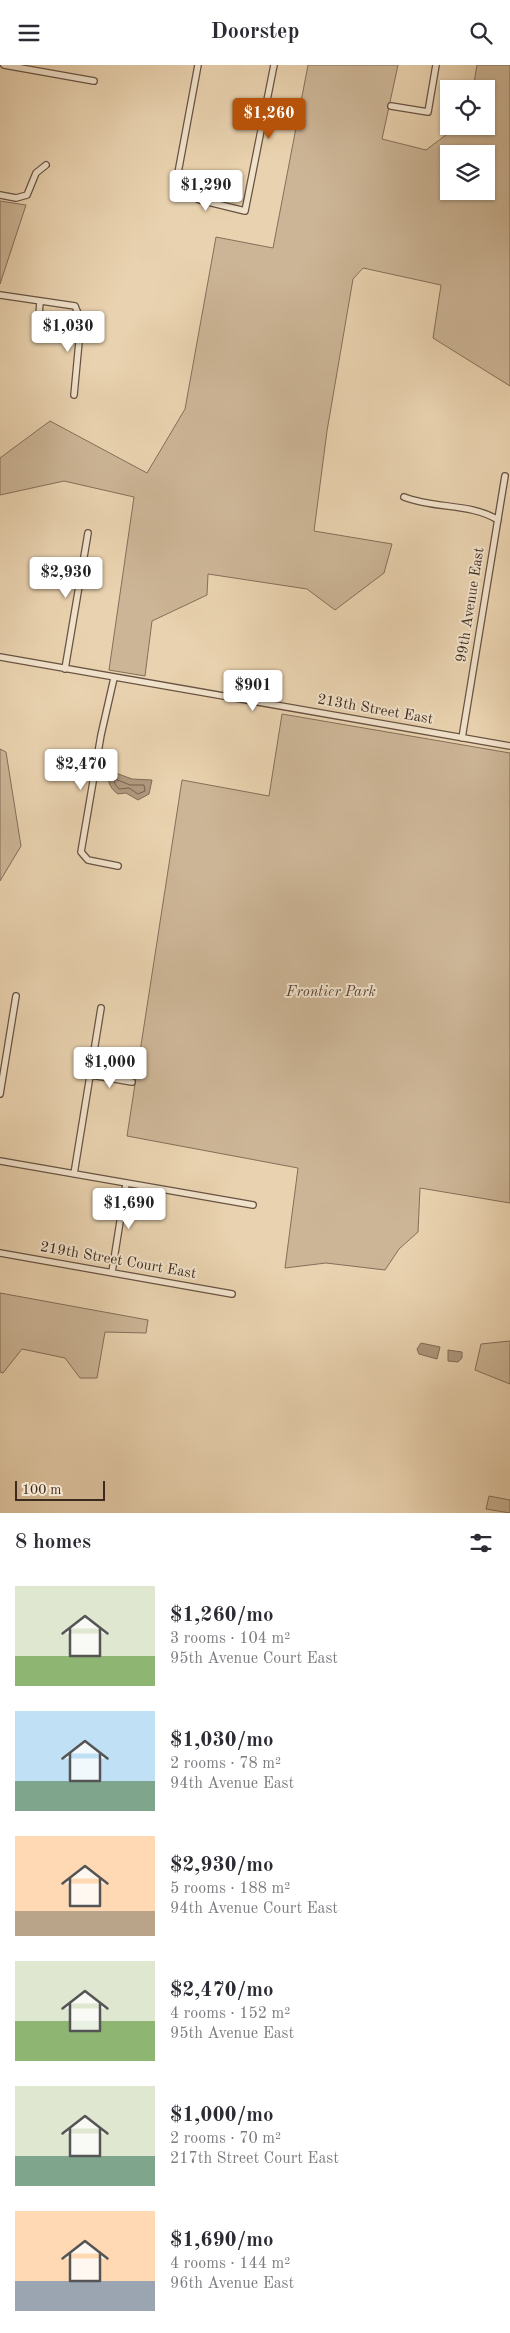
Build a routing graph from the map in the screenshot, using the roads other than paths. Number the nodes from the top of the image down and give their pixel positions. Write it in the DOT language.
graph roads {
  1 [pos="4,65"];
  2 [pos="198,65"];
  3 [pos="274,65"];
  4 [pos="436,65"];
  5 [pos="94,81"];
  6 [pos="391,106"];
  7 [pos="46,165"];
  8 [pos="0,195"];
  9 [pos="0,295"];
  10 [pos="40,302"];
  11 [pos="38,327"];
  12 [pos="74,395"];
  13 [pos="505,476"];
  14 [pos="404,497"];
  15 [pos="498,520"];
  16 [pos="88,533"];
  17 [pos="0,657"];
  18 [pos="65,669"];
  19 [pos="114,678"];
  20 [pos="462,738"];
  21 [pos="510,746"];
  22 [pos="118,866"];
  23 [pos="16,997"];
  24 [pos="101,1008"];
  25 [pos="91,1075"];
  26 [pos="132,1082"];
  27 [pos="0,1094"];
  28 [pos="0,1161"];
  29 [pos="74,1174"];
  30 [pos="126,1183"];
  31 [pos="253,1205"];
  32 [pos="0,1253"];
  33 [pos="112,1272"];
  34 [pos="232,1295"];
  1 -- 5 [label="street"];
  2 -- 3 [label="street"];
  4 -- 6 [label="street"];
  7 -- 8 [label="street"];
  9 -- 10 [label="street"];
  10 -- 11 [label="street"];
  10 -- 12 [label="street"];
  13 -- 15 [label="street, 99th Avenue East"];
  14 -- 15 [label="street"];
  15 -- 20 [label="street, 99th Avenue East"];
  16 -- 18 [label="street"];
  17 -- 18 [label="street, 213th Street East"];
  18 -- 19 [label="street, 213th Street East"];
  19 -- 20 [label="street, 213th Street East"];
  19 -- 22 [label="street"];
  20 -- 21 [label="street, 213th Street East"];
  23 -- 27 [label="street"];
  24 -- 25 [label="street"];
  25 -- 26 [label="street"];
  25 -- 29 [label="street"];
  28 -- 29 [label="street"];
  29 -- 30 [label="street"];
  30 -- 31 [label="street"];
  30 -- 33 [label="street"];
  32 -- 33 [label="street, 219th Street Court East"];
  33 -- 34 [label="street, 219th Street Court East"];
}
